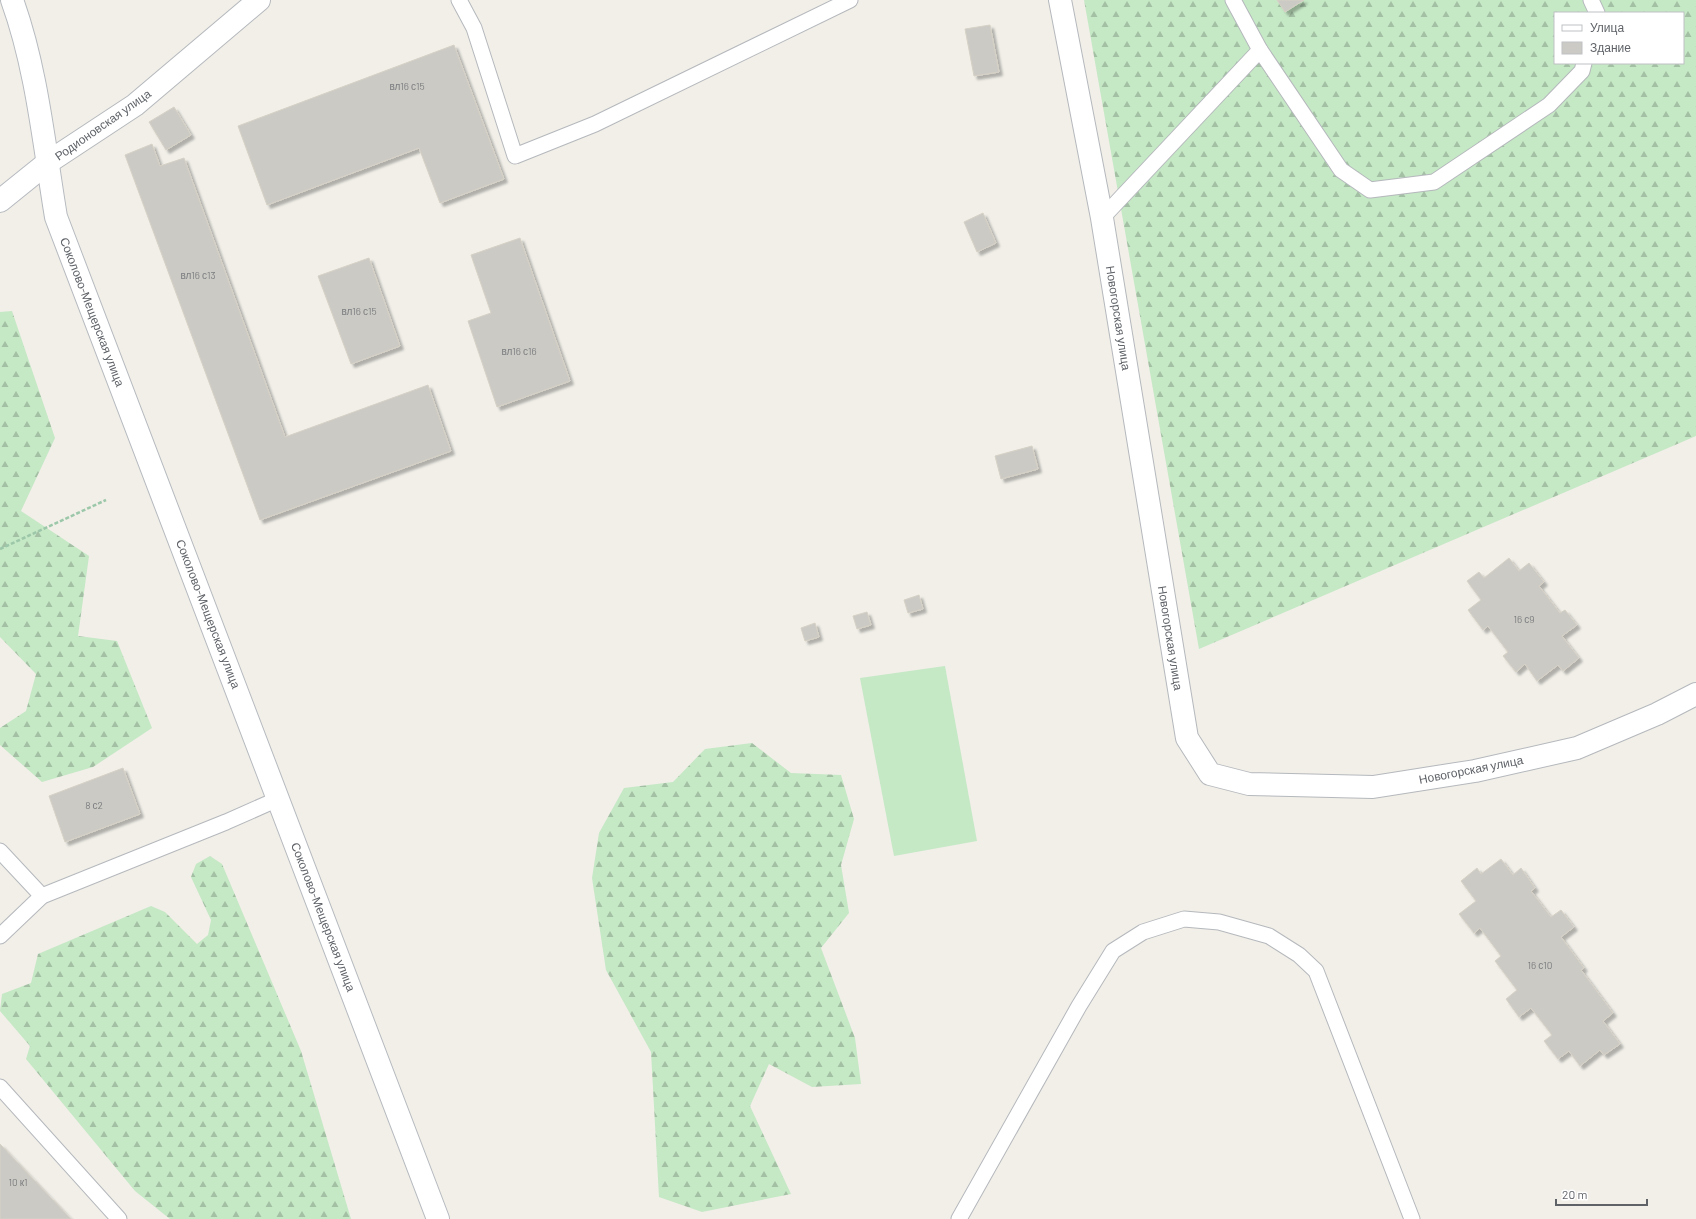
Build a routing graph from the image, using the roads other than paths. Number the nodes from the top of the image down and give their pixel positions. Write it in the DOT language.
graph roads {
  1 [pos="12,0"];
  2 [pos="259,0"];
  3 [pos="459,0"];
  4 [pos="850,0"];
  5 [pos="1060,0"];
  6 [pos="1232,0"];
  7 [pos="1591,0"];
  8 [pos="1597,12"];
  9 [pos="1260,50"];
  10 [pos="1584,64"];
  11 [pos="47,163"];
  12 [pos="0,201"];
  13 [pos="1102,218"];
  14 [pos="1696,694"];
  15 [pos="278,799"];
  16 [pos="0,851"];
  17 [pos="42,896"];
  18 [pos="0,936"];
  19 [pos="0,1086"];
  20 [pos="437,1218"];
  21 [pos="119,1219"];
  22 [pos="959,1219"];
  23 [pos="1412,1219"];
  1 -- 11 [label="street, Соколово-Мещерская улица"];
  2 -- 11 [label="street, Родионовская улица"];
  3 -- 4 [label="lane"];
  5 -- 13 [label="street, Новогорская улица"];
  6 -- 9 [label="lane"];
  7 -- 8 [label="lane"];
  9 -- 10 [label="lane"];
  9 -- 13 [label="lane"];
  11 -- 12 [label="street, Родионовская улица"];
  11 -- 15 [label="street, Соколово-Мещерская улица"];
  13 -- 14 [label="street, Новогорская улица"];
  15 -- 17 [label="lane"];
  15 -- 20 [label="street, Соколово-Мещерская улица"];
  16 -- 17 [label="lane"];
  17 -- 18 [label="lane"];
  19 -- 21 [label="lane"];
  22 -- 23 [label="lane"];
}
